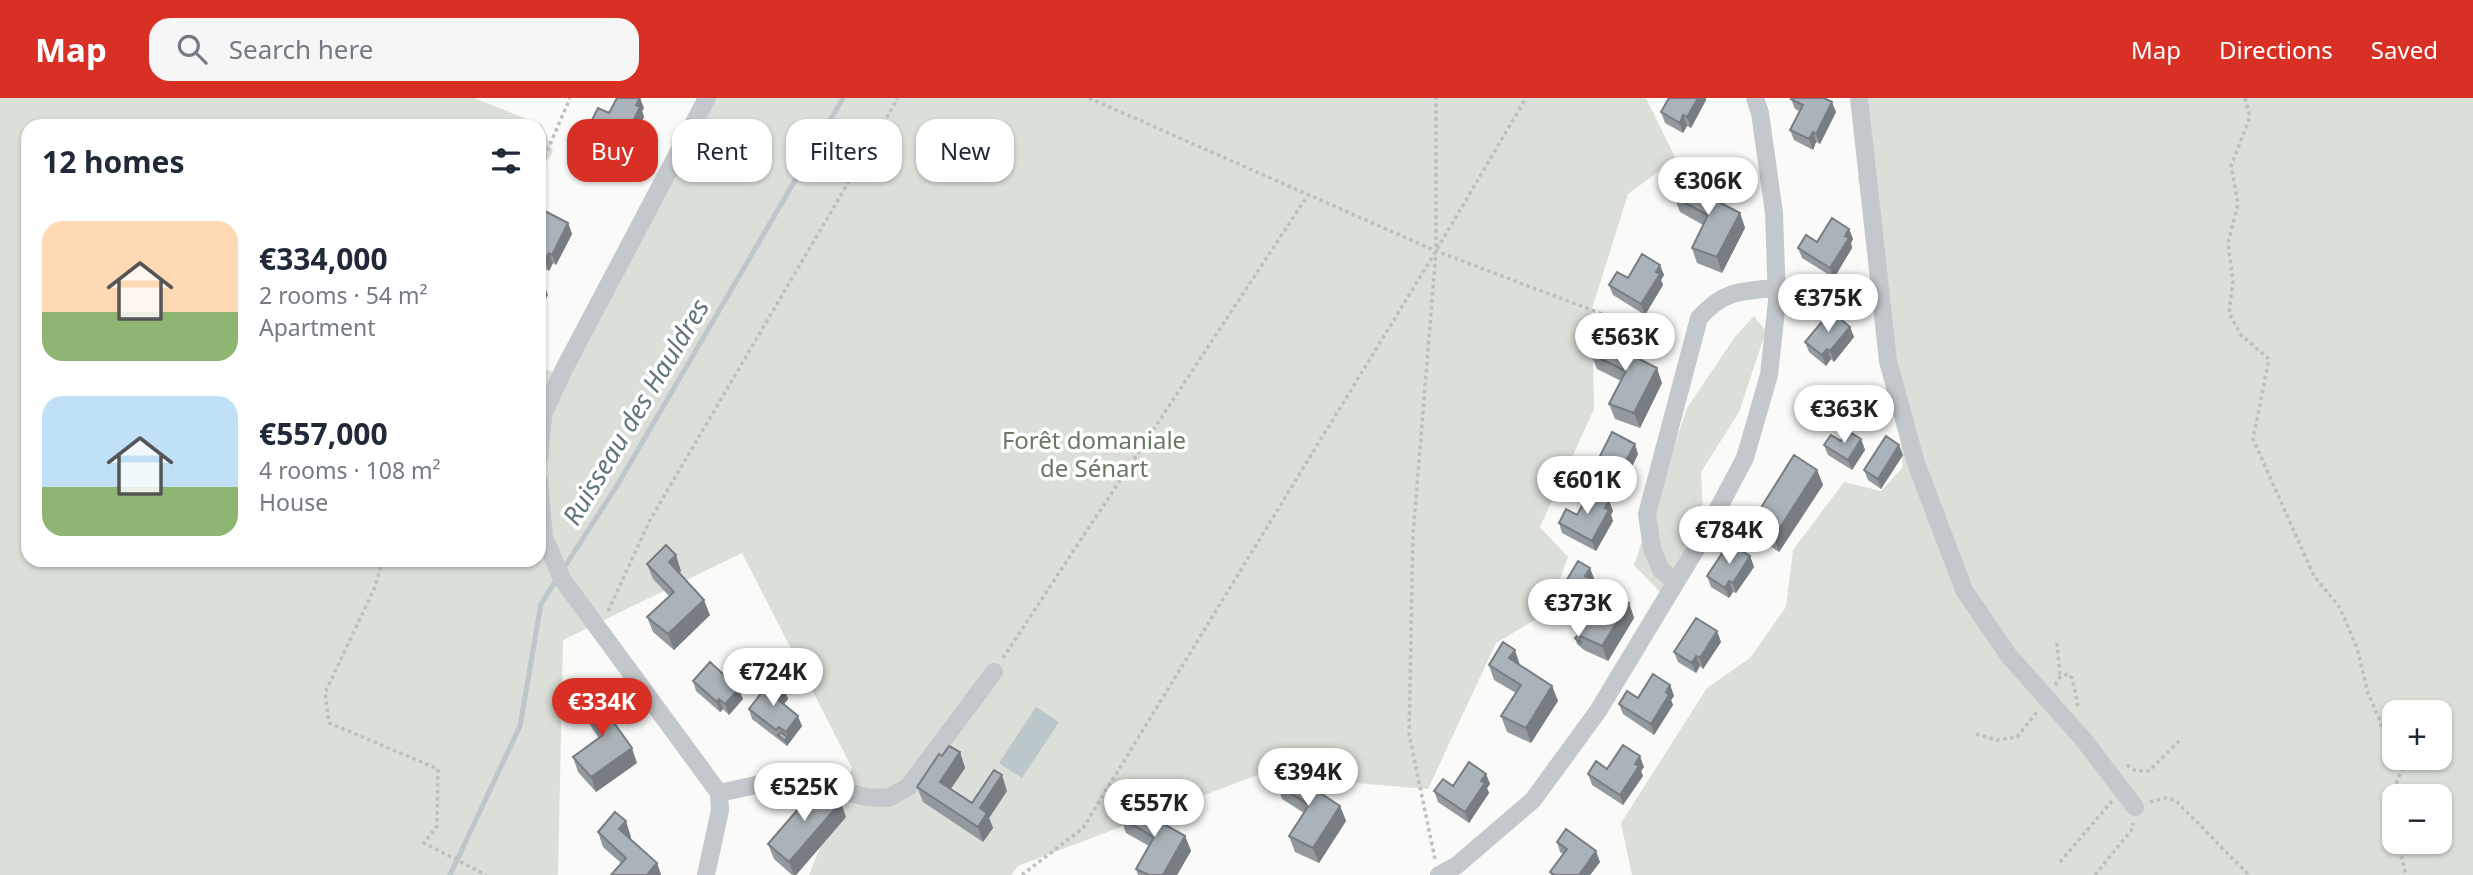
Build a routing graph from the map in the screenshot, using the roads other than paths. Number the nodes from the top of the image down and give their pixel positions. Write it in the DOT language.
graph roads {
  1 [pos="706,98"];
  2 [pos="1755,98"];
  3 [pos="1859,98"];
  4 [pos="1776,288"];
  5 [pos="546,408"];
  6 [pos="546,542"];
  7 [pos="1676,582"];
  8 [pos="994,672"];
  9 [pos="719,793"];
  10 [pos="2135,807"];
  11 [pos="1437,869"];
  12 [pos="706,875"];
  1 -- 5 [label="street"];
  2 -- 4 [label="street"];
  3 -- 10 [label="street"];
  4 -- 7 [label="street"];
  4 -- 7 [label="street"];
  6 -- 9 [label="street"];
  7 -- 11 [label="street"];
  8 -- 9 [label="street"];
  9 -- 12 [label="street"];
}
